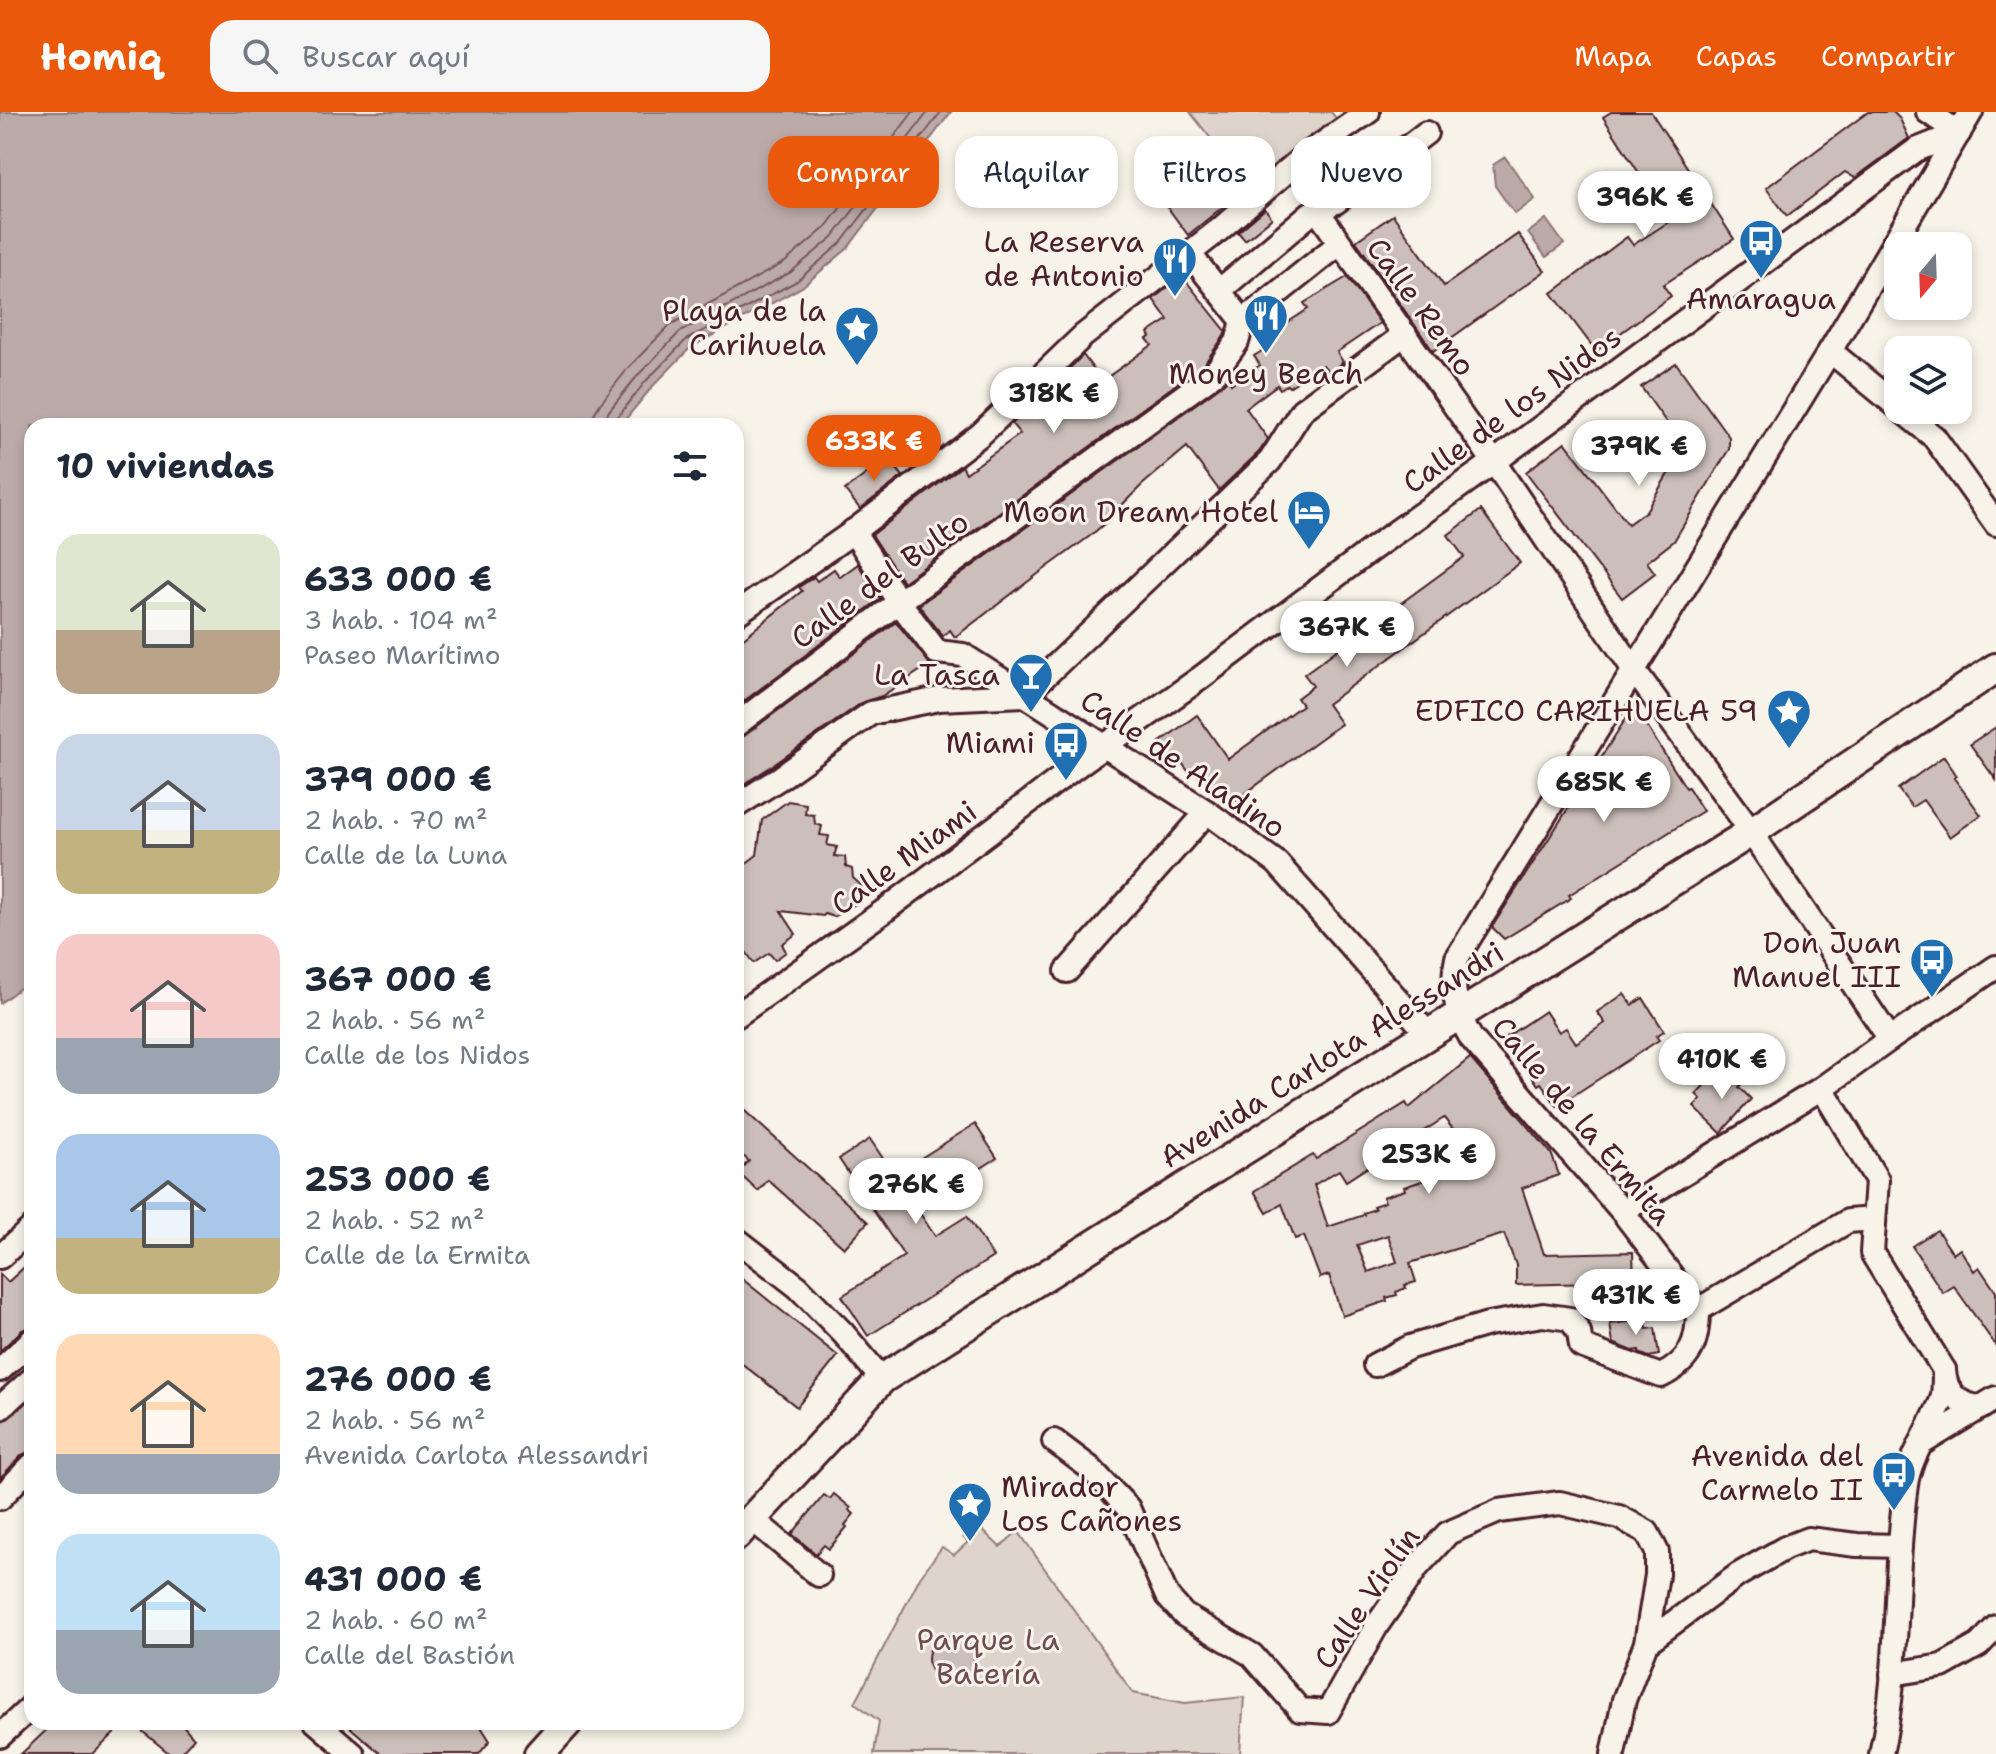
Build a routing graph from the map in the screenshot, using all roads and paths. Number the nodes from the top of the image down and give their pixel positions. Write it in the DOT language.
graph roads {
  1 [pos="1368,112"];
  2 [pos="1928,112"];
  3 [pos="1971,112"];
  4 [pos="1426,133"];
  5 [pos="1959,133"];
  6 [pos="1317,210"];
  7 [pos="1339,244"];
  8 [pos="1189,253"];
  9 [pos="1219,291"];
  10 [pos="1243,321"];
  11 [pos="1405,334"];
  12 [pos="1830,351"];
  13 [pos="1884,396"];
  14 [pos="1918,424"];
  15 [pos="1494,462"];
  16 [pos="1996,524"];
  17 [pos="853,531"];
  18 [pos="899,602"];
  19 [pos="744,608"];
  20 [pos="1996,668"];
  21 [pos="1634,670"];
  22 [pos="1025,695"];
  23 [pos="744,719"];
  24 [pos="1106,746"];
  25 [pos="744,801"];
  26 [pos="1207,812"];
  27 [pos="1751,832"];
  28 [pos="1996,967"];
  29 [pos="1067,971"];
  30 [pos="744,1010"];
  31 [pos="1459,1016"];
  32 [pos="1429,1035"];
  33 [pos="1890,1039"];
  34 [pos="1822,1088"];
  35 [pos="1622,1211"];
  36 [pos="1874,1219"];
  37 [pos="24,1235"];
  38 [pos="744,1245"];
  39 [pos="0,1257"];
  40 [pos="1698,1310"];
  41 [pos="24,1348"];
  42 [pos="1375,1365"];
  43 [pos="0,1370"];
  44 [pos="1944,1370"];
  45 [pos="882,1379"];
  46 [pos="24,1386"];
  47 [pos="1989,1403"];
  48 [pos="0,1408"];
  49 [pos="1054,1441"];
  50 [pos="1922,1443"];
  51 [pos="24,1473"];
  52 [pos="0,1498"];
  53 [pos="744,1527"];
  54 [pos="1900,1546"];
  55 [pos="819,1575"];
  56 [pos="1996,1627"];
  57 [pos="1646,1643"];
  58 [pos="1892,1674"];
  59 [pos="24,1714"];
  60 [pos="325,1730"];
  61 [pos="561,1730"];
  62 [pos="0,1736"];
  63 [pos="353,1754"];
  64 [pos="539,1754"];
  65 [pos="1613,1754"];
  66 [pos="1881,1754"];
  1 -- 8 [label="street"];
  2 -- 5 [label="street"];
  3 -- 5 [label="street"];
  4 -- 6 [label="street"];
  5 -- 12 [label="street"];
  5 -- 15 [label="street, Calle de los Nidos"];
  6 -- 7 [label="street, Calle Remo"];
  6 -- 9 [label="street"];
  7 -- 10 [label="street"];
  7 -- 11 [label="street, Calle Remo"];
  8 -- 9 [label="street"];
  8 -- 17 [label="street"];
  9 -- 10 [label="street"];
  10 -- 18 [label="street, Calle del Bulto"];
  11 -- 15 [label="street, Calle Remo"];
  11 -- 22 [label="street"];
  12 -- 13 [label="street"];
  12 -- 21 [label="street"];
  14 -- 16 [label="street"];
  15 -- 21 [label="street, Calle Remo"];
  15 -- 24 [label="street, Calle de los Nidos"];
  17 -- 18 [label="street, Calle de Aladino"];
  17 -- 19 [label="street"];
  18 -- 22 [label="street, Calle de Aladino"];
  18 -- 23 [label="street, Calle del Bulto"];
  20 -- 27 [label="main road, Avenida Carlota Alessandri"];
  21 -- 27 [label="street, Calle Remo"];
  21 -- 31 [label="street"];
  22 -- 24 [label="street, Calle de Aladino"];
  22 -- 25 [label="street"];
  24 -- 26 [label="street, Calle de Aladino"];
  24 -- 30 [label="street, Calle Miami"];
  26 -- 29 [label="street"];
  26 -- 32 [label="street, Calle de Aladino"];
  27 -- 31 [label="main road, Avenida Carlota Alessandri"];
  27 -- 33 [label="street, Calle Remo"];
  28 -- 33 [label="street"];
  31 -- 32 [label="main road, Avenida Carlota Alessandri"];
  31 -- 35 [label="street, Calle de la Ermita"];
  32 -- 45 [label="main road, Avenida Carlota Alessandri"];
  33 -- 34 [label="street"];
  34 -- 35 [label="street"];
  34 -- 36 [label="street"];
  35 -- 40 [label="street, Calle de la Ermita"];
  36 -- 40 [label="street"];
  36 -- 44 [label="street"];
  37 -- 39 [label="street"];
  38 -- 45 [label="street"];
  40 -- 42 [label="street"];
  41 -- 43 [label="street"];
  44 -- 47 [label="street"];
  44 -- 50 [label="street"];
  45 -- 53 [label="main road, Avenida Carlota Alessandri"];
  46 -- 48 [label="street"];
  47 -- 50 [label="street"];
  49 -- 57 [label="street, Calle Violín"];
  50 -- 54 [label="street"];
  51 -- 52 [label="street"];
  53 -- 55 [label="street"];
  54 -- 57 [label="street"];
  54 -- 58 [label="street"];
  56 -- 58 [label="street"];
  57 -- 65 [label="street"];
  58 -- 66 [label="street"];
  59 -- 62 [label="street"];
  60 -- 63 [label="street"];
  61 -- 64 [label="main road"];
}
